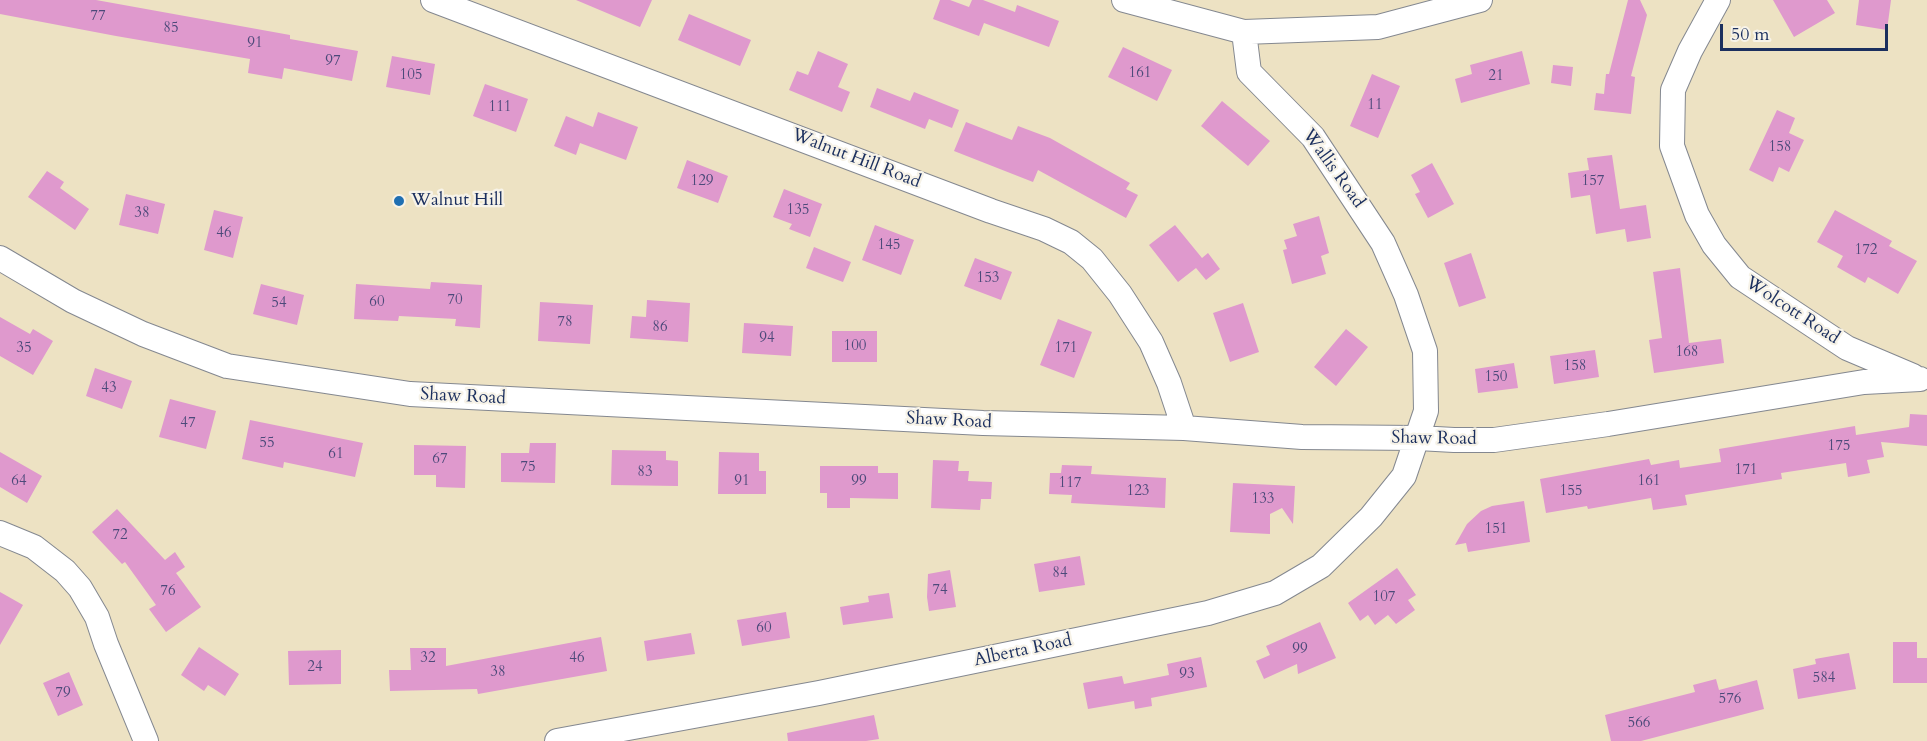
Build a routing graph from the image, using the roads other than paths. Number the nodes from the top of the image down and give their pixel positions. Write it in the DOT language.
graph roads {
  1 [pos="433,0"];
  2 [pos="1124,0"];
  3 [pos="1480,0"];
  4 [pos="1718,0"];
  5 [pos="1244,32"];
  6 [pos="0,258"];
  7 [pos="1924,379"];
  8 [pos="1184,428"];
  9 [pos="1418,438"];
  10 [pos="0,533"];
  11 [pos="146,741"];
  12 [pos="557,741"];
  1 -- 8 [label="street, Walnut Hill Road"];
  2 -- 5 [label="street"];
  3 -- 5 [label="street"];
  4 -- 7 [label="street, Wolcott Road"];
  5 -- 9 [label="street, Wallis Road"];
  6 -- 8 [label="street, Shaw Road"];
  7 -- 9 [label="street, Shaw Road"];
  8 -- 9 [label="street, Shaw Road"];
  9 -- 12 [label="street, Alberta Road"];
  10 -- 11 [label="street"];
}
